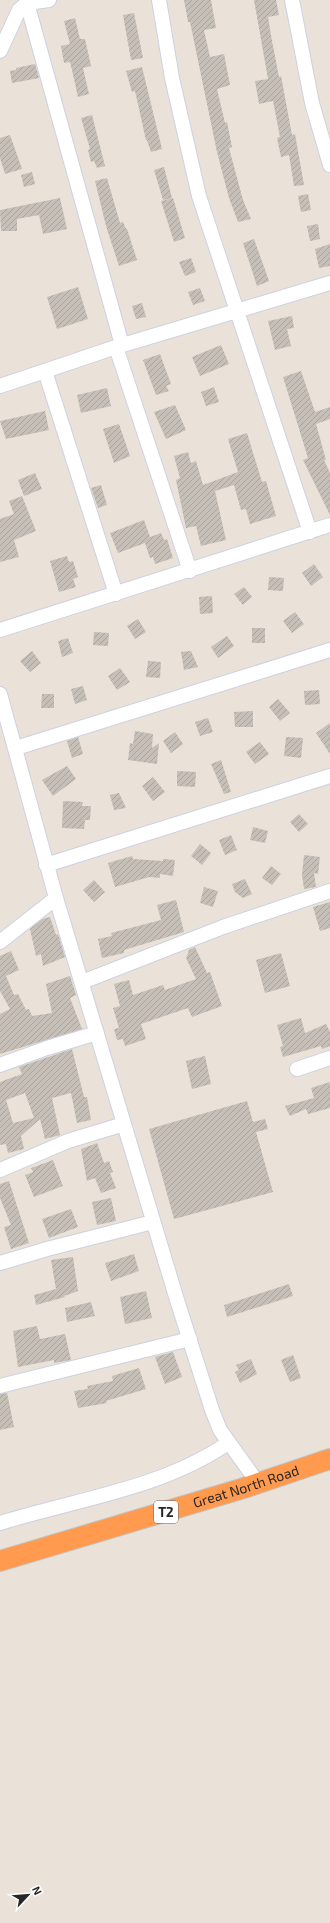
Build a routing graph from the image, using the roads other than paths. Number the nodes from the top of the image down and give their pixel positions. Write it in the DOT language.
graph roads {
  1 [pos="49,0"];
  2 [pos="159,0"];
  3 [pos="292,0"];
  4 [pos="27,1"];
  5 [pos="0,51"];
  6 [pos="330,166"];
  7 [pos="330,283"];
  8 [pos="237,310"];
  9 [pos="119,346"];
  10 [pos="45,371"];
  11 [pos="0,386"];
  12 [pos="330,525"];
  13 [pos="310,532"];
  14 [pos="190,571"];
  15 [pos="116,594"];
  16 [pos="0,630"];
  17 [pos="330,650"];
  18 [pos="0,694"];
  19 [pos="16,748"];
  20 [pos="330,776"];
  21 [pos="46,864"];
  22 [pos="330,891"];
  23 [pos="56,898"];
  24 [pos="0,942"];
  25 [pos="82,982"];
  26 [pos="97,1034"];
  27 [pos="330,1058"];
  28 [pos="0,1065"];
  29 [pos="297,1069"];
  30 [pos="124,1124"];
  31 [pos="0,1170"];
  32 [pos="153,1222"];
  33 [pos="0,1263"];
  34 [pos="190,1339"];
  35 [pos="0,1386"];
  36 [pos="228,1443"];
  37 [pos="330,1460"];
  38 [pos="258,1483"];
  39 [pos="0,1523"];
  40 [pos="0,1561"];
  1 -- 4 [label="street"];
  2 -- 8 [label="street"];
  3 -- 6 [label="street"];
  4 -- 5 [label="street"];
  4 -- 9 [label="street"];
  7 -- 8 [label="street"];
  8 -- 9 [label="street"];
  8 -- 13 [label="street"];
  9 -- 10 [label="street"];
  9 -- 14 [label="street"];
  10 -- 11 [label="street"];
  10 -- 15 [label="street"];
  12 -- 13 [label="street"];
  13 -- 14 [label="street"];
  14 -- 15 [label="street"];
  15 -- 16 [label="street"];
  17 -- 19 [label="street"];
  18 -- 19 [label="street"];
  19 -- 21 [label="street"];
  20 -- 21 [label="street"];
  21 -- 23 [label="street"];
  22 -- 25 [label="street"];
  23 -- 24 [label="street"];
  23 -- 25 [label="street"];
  25 -- 26 [label="street"];
  26 -- 28 [label="street"];
  26 -- 30 [label="street"];
  27 -- 29 [label="street"];
  30 -- 31 [label="street"];
  30 -- 32 [label="street"];
  32 -- 33 [label="street"];
  32 -- 34 [label="street"];
  34 -- 35 [label="street"];
  34 -- 36 [label="street"];
  36 -- 38 [label="street"];
  36 -- 39 [label="street"];
  37 -- 38 [label="highway, Great North Road / T2"];
  38 -- 40 [label="highway, Great North Road / T2"];
}
